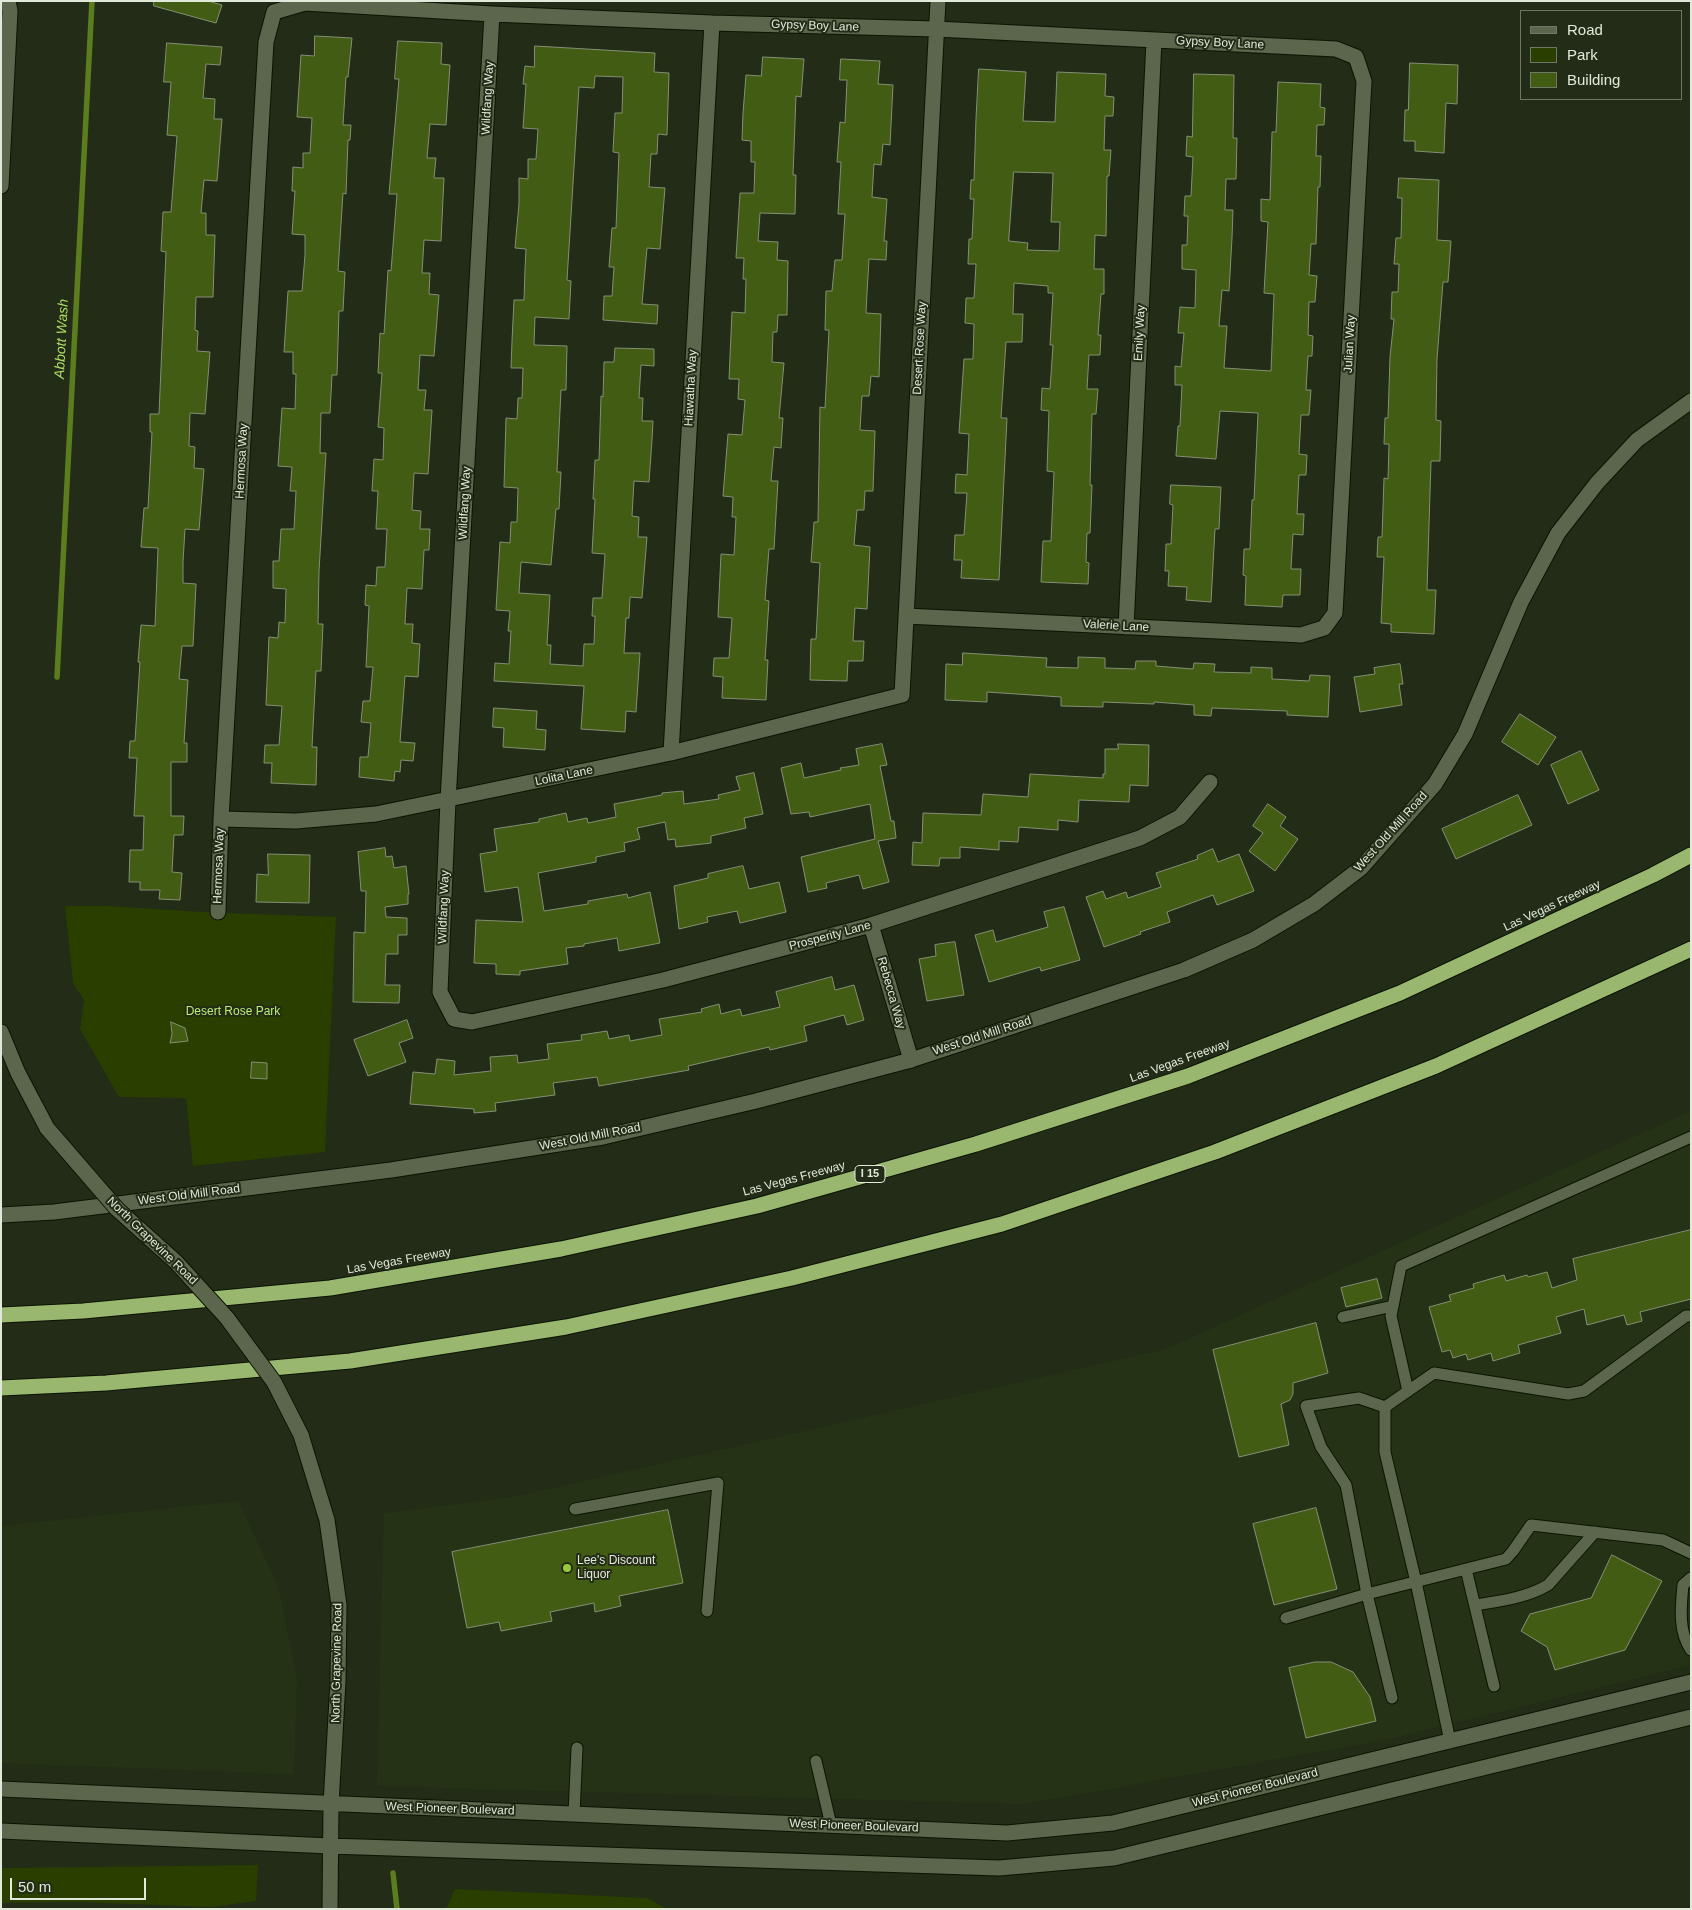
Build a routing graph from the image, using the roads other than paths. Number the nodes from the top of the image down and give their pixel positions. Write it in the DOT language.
graph roads {
  1 [pos="8,1"];
  2 [pos="938,1"];
  3 [pos="274,12"];
  4 [pos="492,14"];
  5 [pos="712,23"];
  6 [pos="936,29"];
  7 [pos="1154,40"];
  8 [pos="1356,57"];
  9 [pos="1,186"];
  10 [pos="1691,401"];
  11 [pos="906,616"];
  12 [pos="1126,627"];
  13 [pos="1324,628"];
  14 [pos="902,695"];
  15 [pos="671,753"];
  16 [pos="1210,782"];
  17 [pos="448,801"];
  18 [pos="221,819"];
  19 [pos="1691,855"];
  20 [pos="218,912"];
  21 [pos="871,926"];
  22 [pos="1691,949"];
  23 [pos="440,992"];
  24 [pos="1,1032"];
  25 [pos="911,1060"];
  26 [pos="1691,1137"];
  27 [pos="1,1215"];
  28 [pos="1393,1306"];
  29 [pos="1,1315"];
  30 [pos="1691,1316"];
  31 [pos="1343,1317"];
  32 [pos="1,1388"];
  33 [pos="1408,1391"];
  34 [pos="1385,1407"];
  35 [pos="575,1509"];
  36 [pos="1595,1532"];
  37 [pos="1691,1553"];
  38 [pos="1466,1569"];
  39 [pos="1691,1578"];
  40 [pos="1416,1582"];
  41 [pos="1367,1594"];
  42 [pos="1475,1606"];
  43 [pos="707,1611"];
  44 [pos="1286,1618"];
  45 [pos="1691,1650"];
  46 [pos="1691,1682"];
  47 [pos="1494,1686"];
  48 [pos="1392,1698"];
  49 [pos="1691,1717"];
  50 [pos="1450,1741"];
  51 [pos="577,1748"];
  52 [pos="816,1761"];
  53 [pos="1,1789"];
  54 [pos="331,1804"];
  55 [pos="574,1814"];
  56 [pos="831,1825"];
  57 [pos="1,1831"];
  58 [pos="330,1846"];
  59 [pos="330,1909"];
  1 -- 9 [label="street"];
  2 -- 6 [label="street, Desert Rose Way"];
  3 -- 4 [label="street, Gypsy Boy Lane"];
  3 -- 18 [label="street, Hermosa Way"];
  4 -- 5 [label="street, Gypsy Boy Lane"];
  4 -- 17 [label="street, Wildfang Way"];
  5 -- 6 [label="street, Gypsy Boy Lane"];
  5 -- 15 [label="street, Hiawatha Way"];
  6 -- 7 [label="street, Gypsy Boy Lane"];
  6 -- 11 [label="street, Desert Rose Way"];
  7 -- 8 [label="street, Gypsy Boy Lane"];
  7 -- 12 [label="street, Emily Way"];
  8 -- 13 [label="street, Julian Way"];
  10 -- 25 [label="street, West Old Mill Road"];
  11 -- 12 [label="street, Valerie Lane"];
  11 -- 14 [label="street, Desert Rose Way"];
  12 -- 13 [label="street, Valerie Lane"];
  14 -- 15 [label="street, Lolita Lane"];
  15 -- 17 [label="street, Lolita Lane"];
  16 -- 21 [label="street, Prosperity Lane"];
  17 -- 18 [label="street, Lolita Lane"];
  17 -- 23 [label="street, Wildfang Way"];
  18 -- 20 [label="street, Hermosa Way"];
  19 -- 29 [label="highway, Las Vegas Freeway / I 15"];
  21 -- 23 [label="street, Prosperity Lane"];
  21 -- 25 [label="street, Rebecca Way"];
  22 -- 32 [label="highway"];
  24 -- 54 [label="street, North Grapevine Road, bridge"];
  25 -- 27 [label="street, West Old Mill Road"];
  26 -- 28 [label="lane"];
  28 -- 31 [label="lane"];
  28 -- 33 [label="lane"];
  30 -- 33 [label="lane"];
  33 -- 34 [label="lane"];
  34 -- 40 [label="lane"];
  34 -- 41 [label="lane"];
  35 -- 43 [label="lane"];
  36 -- 37 [label="lane"];
  36 -- 38 [label="lane"];
  36 -- 42 [label="lane"];
  38 -- 40 [label="lane"];
  38 -- 42 [label="lane"];
  39 -- 45 [label="lane"];
  40 -- 41 [label="lane"];
  40 -- 50 [label="lane"];
  41 -- 44 [label="lane"];
  41 -- 48 [label="lane"];
  42 -- 47 [label="lane"];
  46 -- 50 [label="street, West Pioneer Boulevard"];
  49 -- 58 [label="street"];
  50 -- 56 [label="street, West Pioneer Boulevard"];
  51 -- 55 [label="lane"];
  52 -- 56 [label="lane"];
  53 -- 54 [label="street, West Pioneer Boulevard"];
  54 -- 55 [label="street, West Pioneer Boulevard"];
  54 -- 58 [label="street, North Grapevine Road"];
  55 -- 56 [label="street, West Pioneer Boulevard"];
  57 -- 58 [label="street"];
  58 -- 59 [label="street, North Grapevine Road"];
}
